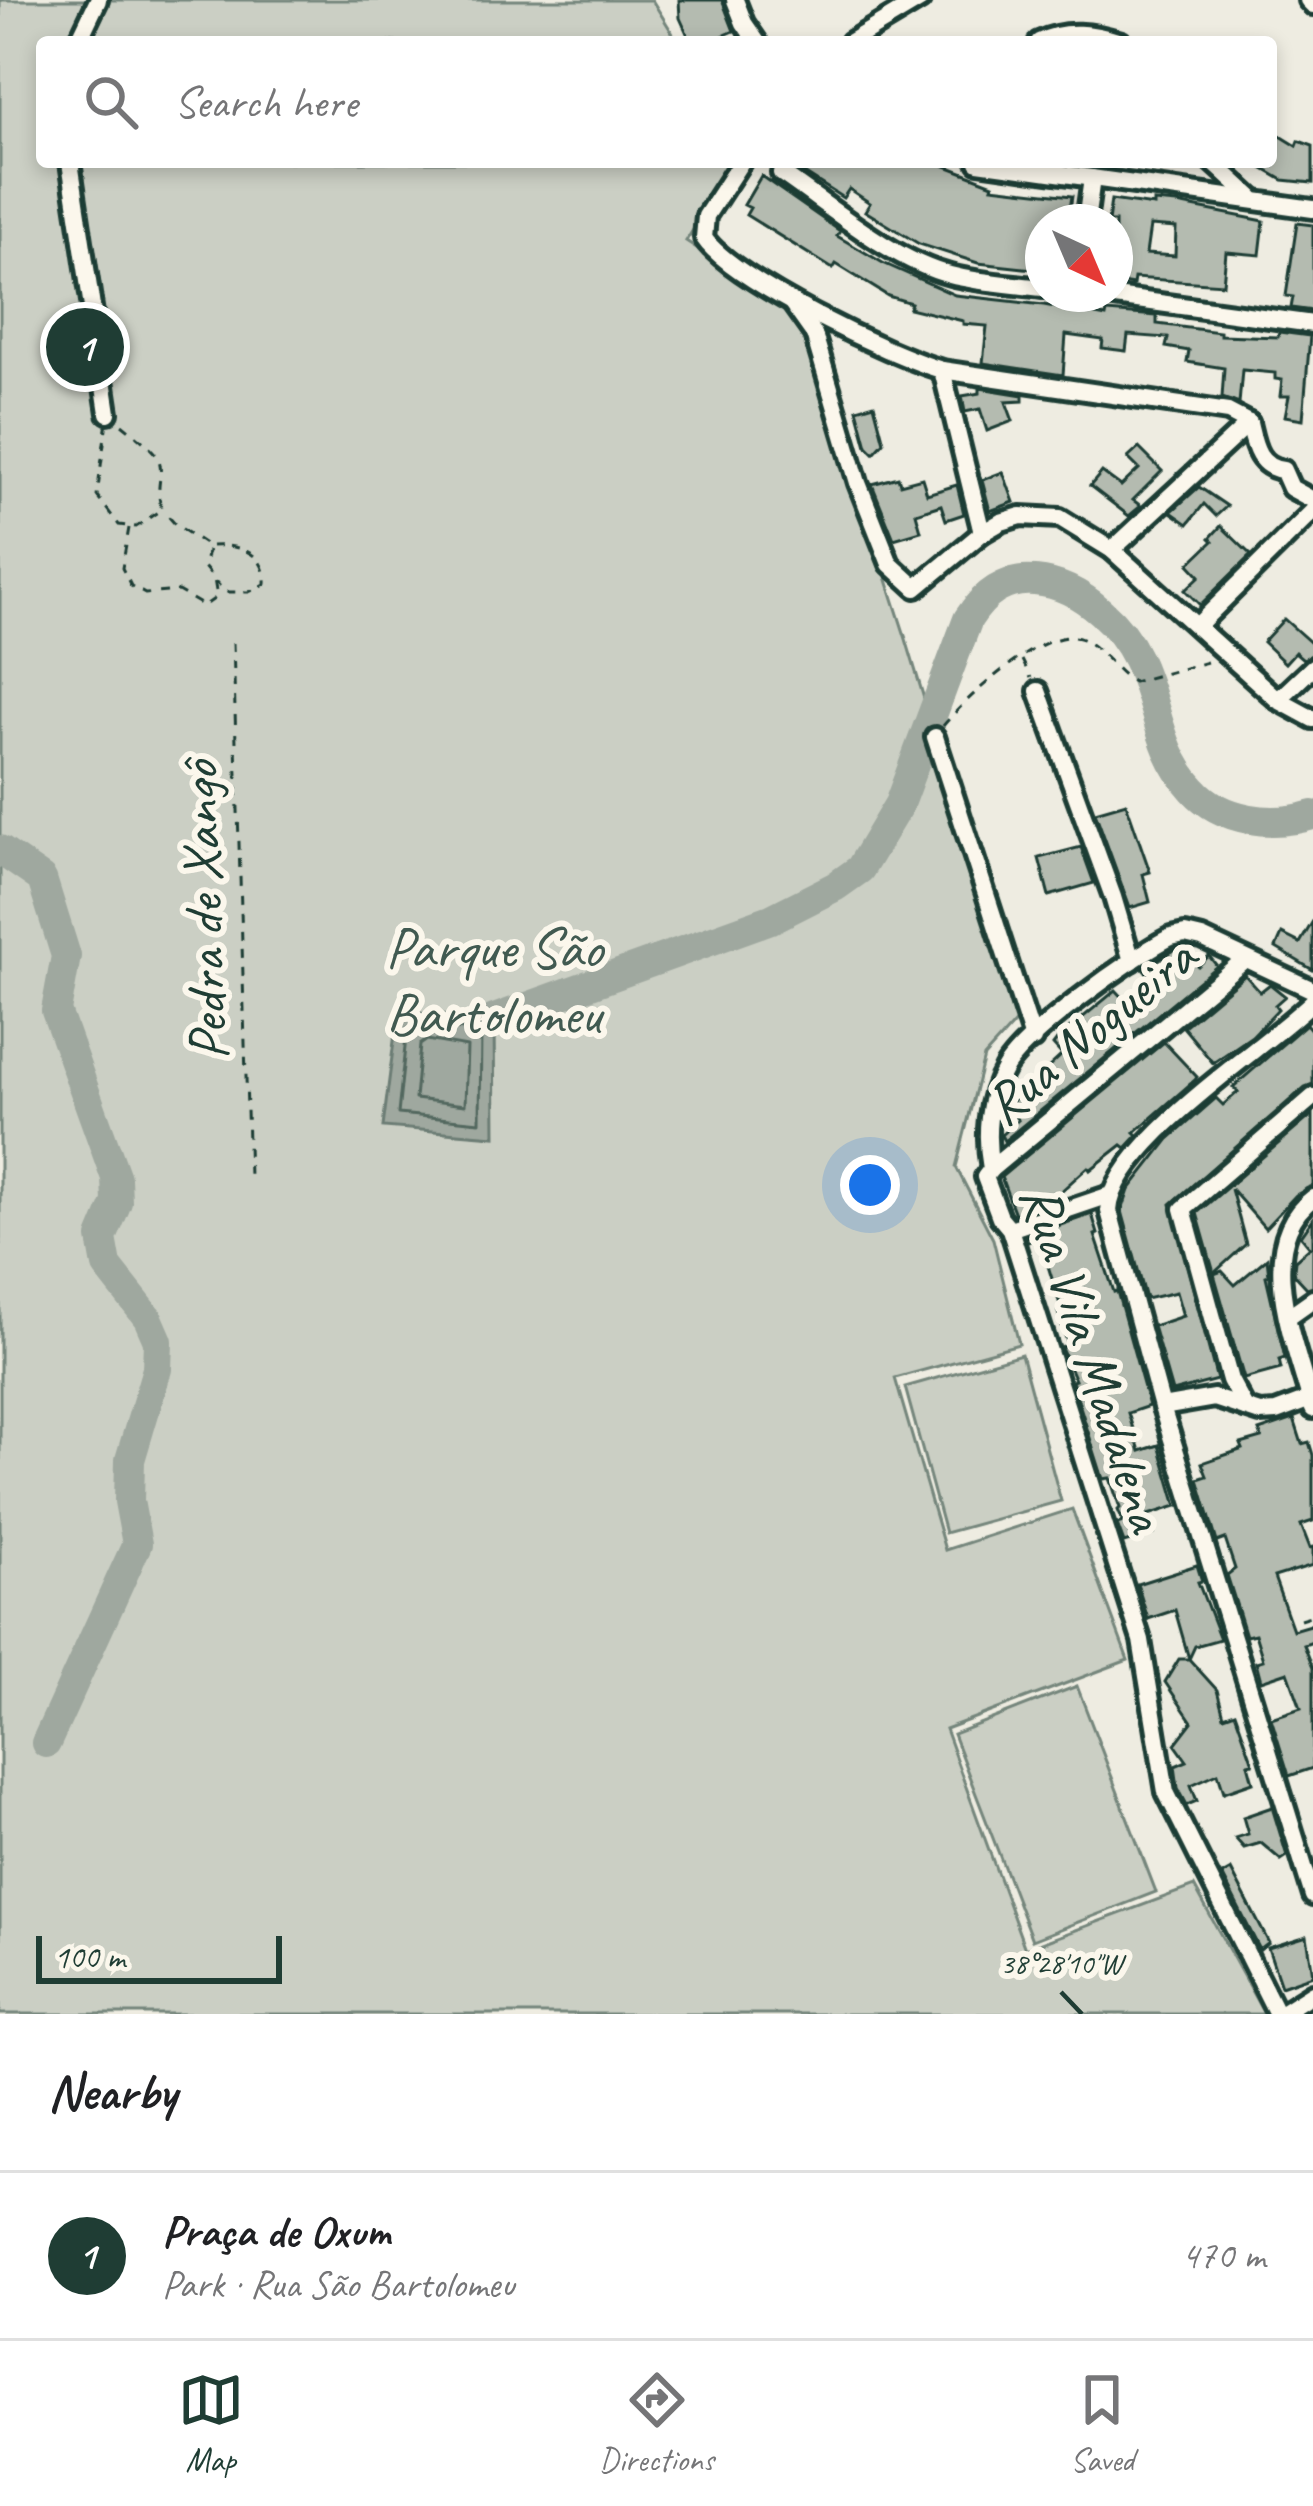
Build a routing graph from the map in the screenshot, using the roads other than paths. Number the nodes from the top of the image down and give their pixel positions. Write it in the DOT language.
graph roads {
  1 [pos="98,0"];
  2 [pos="735,0"];
  3 [pos="920,0"];
  4 [pos="81,36"];
  5 [pos="751,36"];
  6 [pos="860,36"];
  7 [pos="1051,36"];
  8 [pos="1085,36"];
  9 [pos="71,168"];
  10 [pos="737,168"];
  11 [pos="1027,168"];
  12 [pos="1219,168"];
  13 [pos="781,173"];
  14 [pos="1093,178"];
  15 [pos="1254,200"];
  16 [pos="1089,204"];
  17 [pos="1313,209"];
  18 [pos="1025,286"];
  19 [pos="1133,299"];
  20 [pos="792,303"];
  21 [pos="1313,324"];
  22 [pos="942,370"];
  23 [pos="108,413"];
  24 [pos="1250,423"];
  25 [pos="1313,500"];
  26 [pos="1313,511"];
  27 [pos="982,533"];
  28 [pos="1112,550"];
  29 [pos="1198,625"];
  30 [pos="1313,667"];
  31 [pos="1038,691"];
  32 [pos="1279,700"];
  33 [pos="1313,719"];
  34 [pos="935,737"];
  35 [pos="1245,959"];
  36 [pos="1132,961"];
  37 [pos="1313,990"];
  38 [pos="1313,1001"];
  39 [pos="1033,1039"];
  40 [pos="1313,1097"];
  41 [pos="991,1169"];
  42 [pos="1110,1196"];
  43 [pos="1313,1198"];
  44 [pos="1010,1229"];
  45 [pos="1313,1299"];
  46 [pos="1289,1316"];
  47 [pos="1312,1402"];
  48 [pos="1162,1408"];
  49 [pos="1245,1408"];
  50 [pos="1313,1896"];
  51 [pos="1313,1993"];
  52 [pos="1278,2014"];
  1 -- 4 [label="street"];
  2 -- 5 [label="street"];
  3 -- 6 [label="street"];
  7 -- 8 [label="street"];
  9 -- 23 [label="street"];
  10 -- 20 [label="street"];
  11 -- 14 [label="street"];
  12 -- 15 [label="street"];
  13 -- 18 [label="street"];
  14 -- 15 [label="street"];
  14 -- 16 [label="street"];
  15 -- 17 [label="street"];
  19 -- 21 [label="street"];
  20 -- 22 [label="street"];
  20 -- 27 [label="street"];
  22 -- 24 [label="street"];
  22 -- 27 [label="street"];
  24 -- 25 [label="street"];
  24 -- 28 [label="street"];
  26 -- 29 [label="street"];
  27 -- 28 [label="street"];
  28 -- 29 [label="street"];
  29 -- 32 [label="street"];
  30 -- 32 [label="street"];
  31 -- 36 [label="street"];
  32 -- 33 [label="street"];
  34 -- 39 [label="street"];
  35 -- 36 [label="street, Rua Vila Madalena"];
  35 -- 37 [label="street, Rua Vila Madalena"];
  35 -- 41 [label="street, Rua Nogueira"];
  36 -- 39 [label="street, Rua Vila Madalena"];
  38 -- 42 [label="street"];
  39 -- 41 [label="street, Rua Vila Madalena"];
  40 -- 49 [label="street"];
  41 -- 44 [label="street, Rua Vila Madalena"];
  42 -- 44 [label="street"];
  42 -- 48 [label="street"];
  43 -- 46 [label="street"];
  44 -- 52 [label="street, Rua Vila Madalena"];
  45 -- 46 [label="street"];
  46 -- 47 [label="street"];
  47 -- 49 [label="street"];
  48 -- 49 [label="street"];
  48 -- 50 [label="street"];
  51 -- 52 [label="street"];
}
